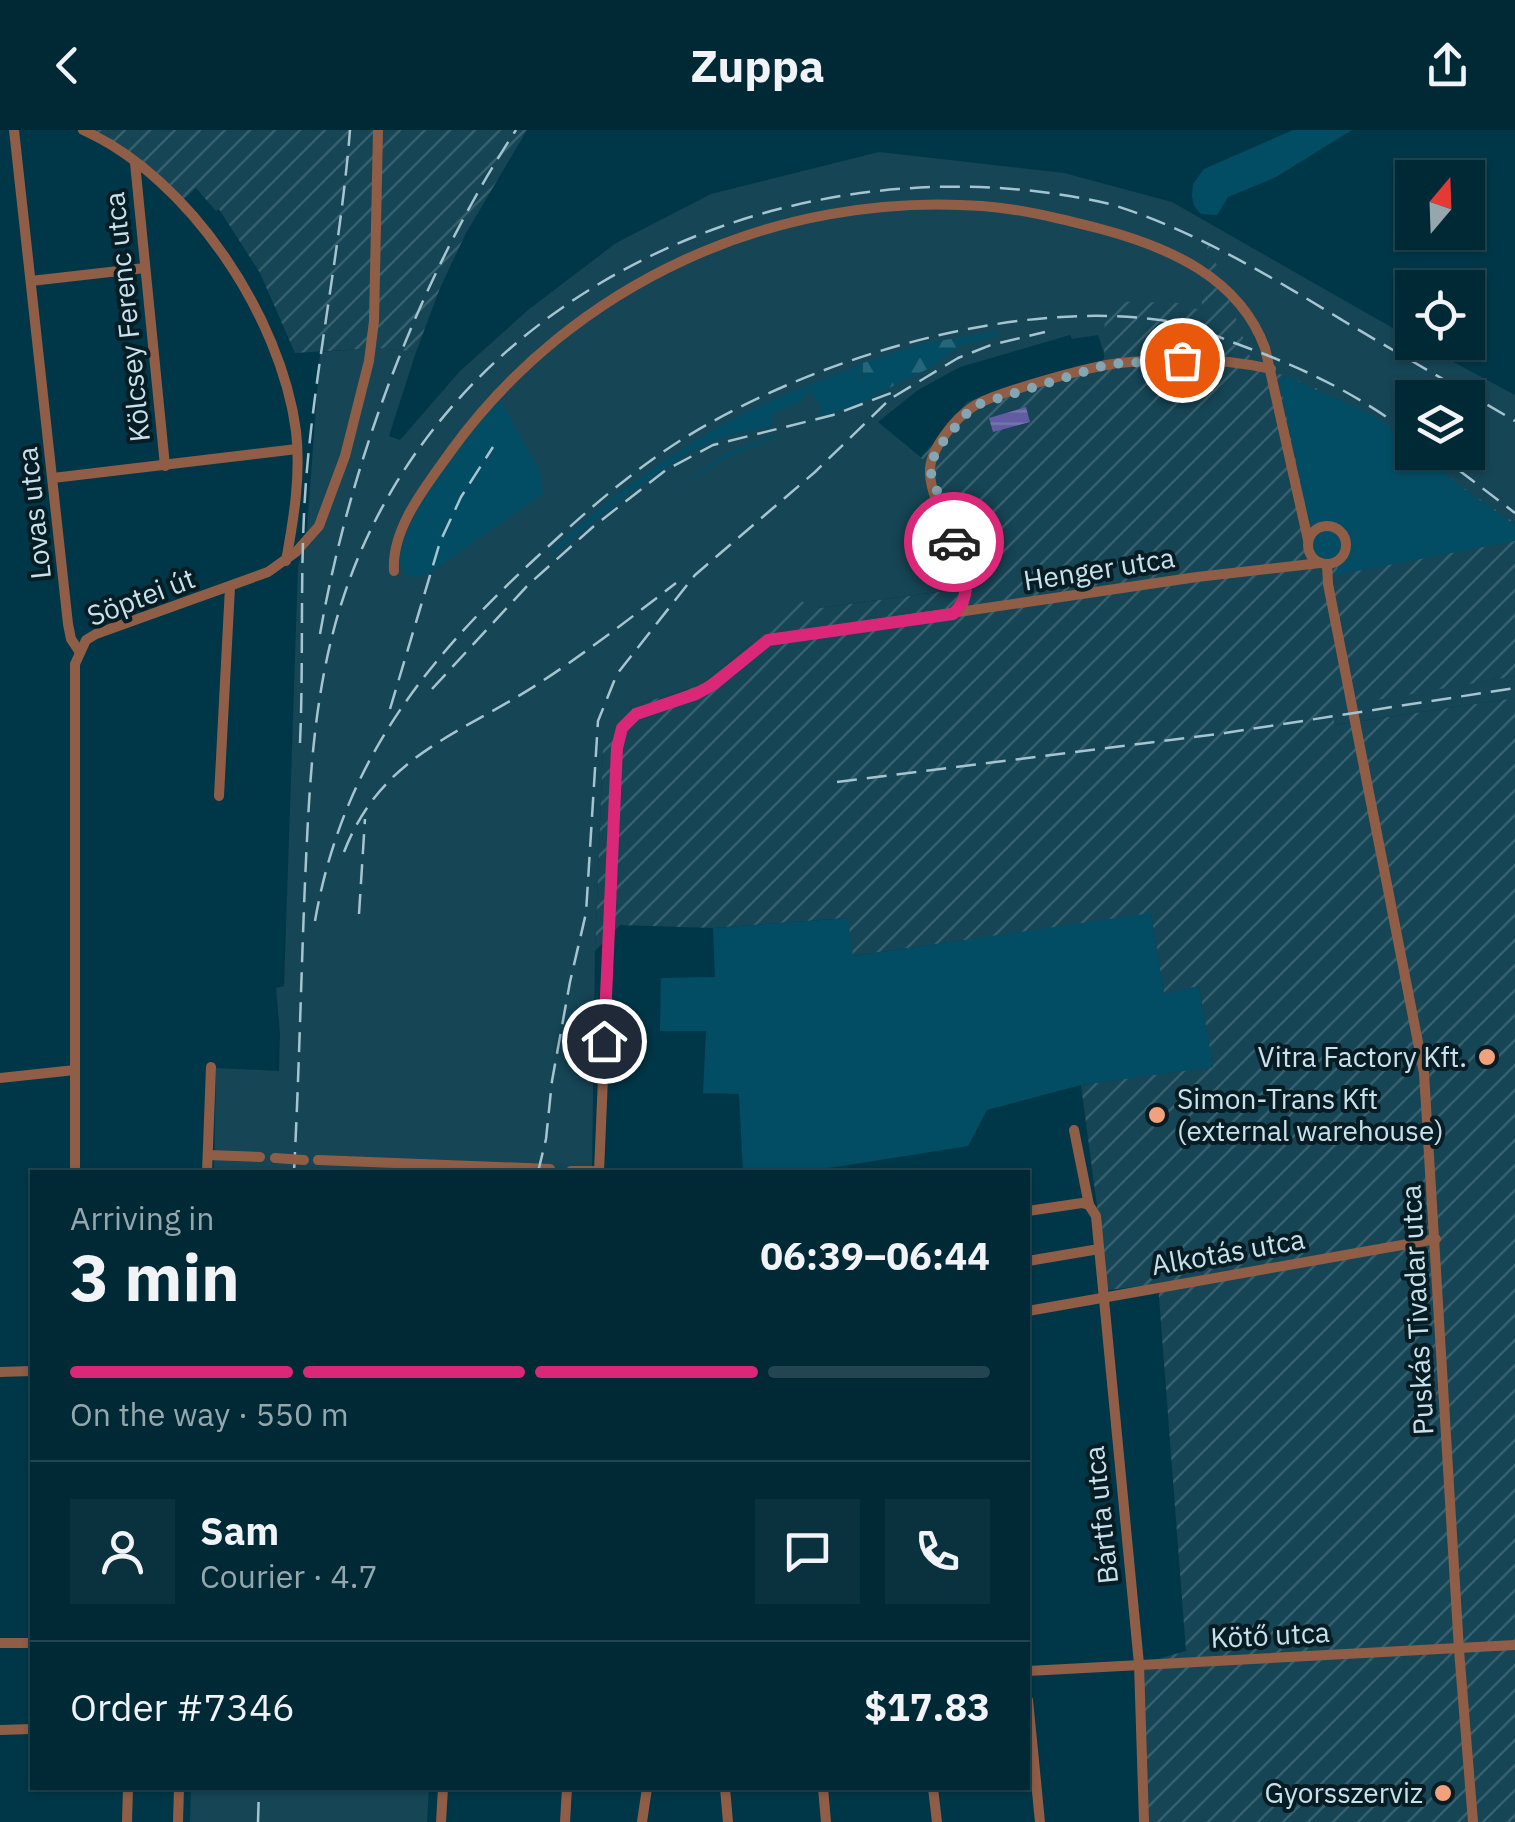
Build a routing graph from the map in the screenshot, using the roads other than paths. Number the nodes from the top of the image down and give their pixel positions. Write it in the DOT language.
graph roads {
  1 [pos="14,130"];
  2 [pos="83,130"];
  3 [pos="378,130"];
  4 [pos="135,163"];
  5 [pos="145,268"];
  6 [pos="31,281"];
  7 [pos="1271,369"];
  8 [pos="297,449"];
  9 [pos="165,466"];
  10 [pos="53,478"];
  11 [pos="1308,540"];
  12 [pos="286,560"];
  13 [pos="1324,564"];
  14 [pos="394,572"];
  15 [pos="230,588"];
  16 [pos="953,614"];
  17 [pos="79,651"];
  18 [pos="220,796"];
  19 [pos="211,1067"];
  20 [pos="75,1070"];
  21 [pos="0,1078"];
  22 [pos="1074,1130"];
  23 [pos="208,1154"];
  24 [pos="260,1157"];
  25 [pos="275,1158"];
  26 [pos="304,1160"];
  27 [pos="318,1160"];
  28 [pos="75,1170"];
  29 [pos="208,1170"];
  30 [pos="550,1170"];
  31 [pos="598,1170"];
  32 [pos="1090,1205"];
  33 [pos="1030,1212"];
  34 [pos="1436,1239"];
  35 [pos="1099,1249"];
  36 [pos="1030,1261"];
  37 [pos="1101,1296"];
  38 [pos="1030,1311"];
  39 [pos="30,1371"];
  40 [pos="0,1372"];
  41 [pos="0,1643"];
  42 [pos="30,1644"];
  43 [pos="1515,1645"];
  44 [pos="1459,1650"];
  45 [pos="1138,1664"];
  46 [pos="1030,1671"];
  47 [pos="1030,1720"];
  48 [pos="30,1729"];
  49 [pos="0,1730"];
  50 [pos="128,1790"];
  51 [pos="178,1790"];
  52 [pos="443,1790"];
  53 [pos="567,1790"];
  54 [pos="647,1790"];
  55 [pos="725,1790"];
  56 [pos="823,1790"];
  57 [pos="933,1790"];
  58 [pos="127,1822"];
  59 [pos="178,1822"];
  60 [pos="441,1822"];
  61 [pos="565,1822"];
  62 [pos="642,1822"];
  63 [pos="728,1822"];
  64 [pos="826,1822"];
  65 [pos="937,1822"];
  66 [pos="1040,1822"];
  67 [pos="1144,1822"];
  68 [pos="1473,1822"];
  1 -- 6 [label="street, Lovas utca"];
  2 -- 4 [label="street"];
  3 -- 12 [label="street, Söptei út"];
  4 -- 5 [label="street, Kölcsey Ferenc utca"];
  4 -- 8 [label="street"];
  5 -- 6 [label="street"];
  5 -- 9 [label="street, Kölcsey Ferenc utca"];
  6 -- 10 [label="street, Lovas utca"];
  7 -- 11 [label="street, Puskás Tivadar utca"];
  7 -- 14 [label="street, Puskás Tivadar utca"];
  7 -- 16 [label="street"];
  8 -- 9 [label="street"];
  8 -- 12 [label="street"];
  9 -- 10 [label="street"];
  10 -- 17 [label="street, Lovas utca"];
  11 -- 13 [label="street, Puskás Tivadar utca"];
  11 -- 13 [label="street, Puskás Tivadar utca"];
  12 -- 15 [label="street, Söptei út"];
  13 -- 16 [label="street, Henger utca"];
  13 -- 34 [label="street, Puskás Tivadar utca"];
  15 -- 17 [label="street, Söptei út"];
  15 -- 18 [label="street"];
  16 -- 31 [label="street, Henger utca"];
  17 -- 20 [label="street, Söptei út"];
  19 -- 23 [label="street"];
  20 -- 21 [label="street"];
  20 -- 28 [label="street, Söptei út"];
  22 -- 32 [label="street, Bártfa utca"];
  23 -- 24 [label="street"];
  23 -- 29 [label="street"];
  25 -- 26 [label="street, bridge"];
  27 -- 30 [label="street"];
  32 -- 33 [label="street"];
  32 -- 35 [label="street, Bártfa utca"];
  34 -- 37 [label="street, Alkotás utca"];
  34 -- 44 [label="street, Puskás Tivadar utca"];
  35 -- 36 [label="street"];
  35 -- 37 [label="street, Bártfa utca"];
  37 -- 38 [label="street, Alkotás utca"];
  37 -- 45 [label="street, Bártfa utca"];
  39 -- 40 [label="street"];
  41 -- 42 [label="street"];
  43 -- 44 [label="street, Kötő utca"];
  44 -- 45 [label="street, Kötő utca"];
  44 -- 68 [label="street, Puskás Tivadar utca"];
  45 -- 46 [label="street, Kötő utca"];
  45 -- 67 [label="street, Bártfa utca"];
  47 -- 66 [label="street"];
  48 -- 49 [label="street"];
  50 -- 58 [label="street"];
  51 -- 59 [label="street"];
  52 -- 60 [label="street"];
  53 -- 61 [label="street"];
  54 -- 62 [label="street"];
  55 -- 63 [label="street"];
  56 -- 64 [label="street"];
  57 -- 65 [label="street"];
}
